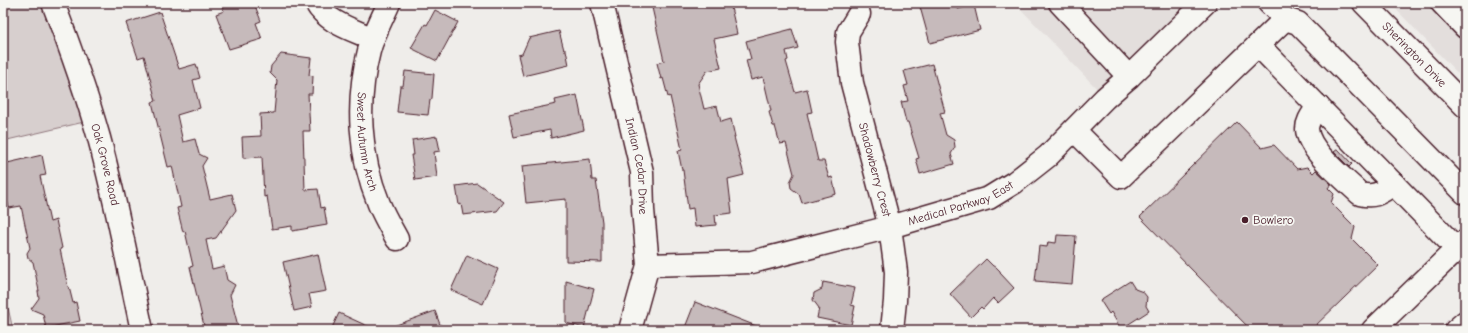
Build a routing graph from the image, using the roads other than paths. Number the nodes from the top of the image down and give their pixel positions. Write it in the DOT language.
graph roads {
  1 [pos="53,3"];
  2 [pos="316,3"];
  3 [pos="389,3"];
  4 [pos="602,3"];
  5 [pos="1060,3"];
  6 [pos="1205,3"];
  7 [pos="1269,3"];
  8 [pos="1364,3"];
  9 [pos="1442,3"];
  10 [pos="859,14"];
  11 [pos="1285,19"];
  12 [pos="1465,27"];
  13 [pos="374,39"];
  14 [pos="1258,45"];
  15 [pos="1129,77"];
  16 [pos="1318,106"];
  17 [pos="1465,106"];
  18 [pos="1074,130"];
  19 [pos="1394,184"];
  20 [pos="1465,193"];
  21 [pos="890,227"];
  22 [pos="397,239"];
  23 [pos="1461,245"];
  24 [pos="648,265"];
  25 [pos="1465,322"];
  26 [pos="142,330"];
  27 [pos="630,330"];
  28 [pos="892,330"];
  29 [pos="1373,330"];
  30 [pos="1456,330"];
  1 -- 26 [label="street, Oak Grove Road"];
  2 -- 13 [label="street"];
  3 -- 13 [label="street, Sweet Autumn Arch"];
  4 -- 24 [label="street, Indian Cedar Drive"];
  5 -- 15 [label="street"];
  6 -- 15 [label="street, Medical Parkway East"];
  7 -- 11 [label="street"];
  8 -- 17 [label="street, Sherington Drive"];
  9 -- 12 [label="street"];
  10 -- 21 [label="street, Shadowberry Crest"];
  11 -- 14 [label="street"];
  11 -- 20 [label="street"];
  13 -- 22 [label="street, Sweet Autumn Arch"];
  14 -- 16 [label="street"];
  14 -- 18 [label="street"];
  15 -- 18 [label="street, Medical Parkway East"];
  16 -- 19 [label="street"];
  16 -- 19 [label="street"];
  18 -- 21 [label="street, Medical Parkway East"];
  19 -- 23 [label="street"];
  21 -- 24 [label="street, Medical Parkway East"];
  21 -- 28 [label="street, Shadowberry Crest"];
  23 -- 29 [label="street"];
  24 -- 27 [label="street, Indian Cedar Drive"];
  25 -- 30 [label="street"];
}
